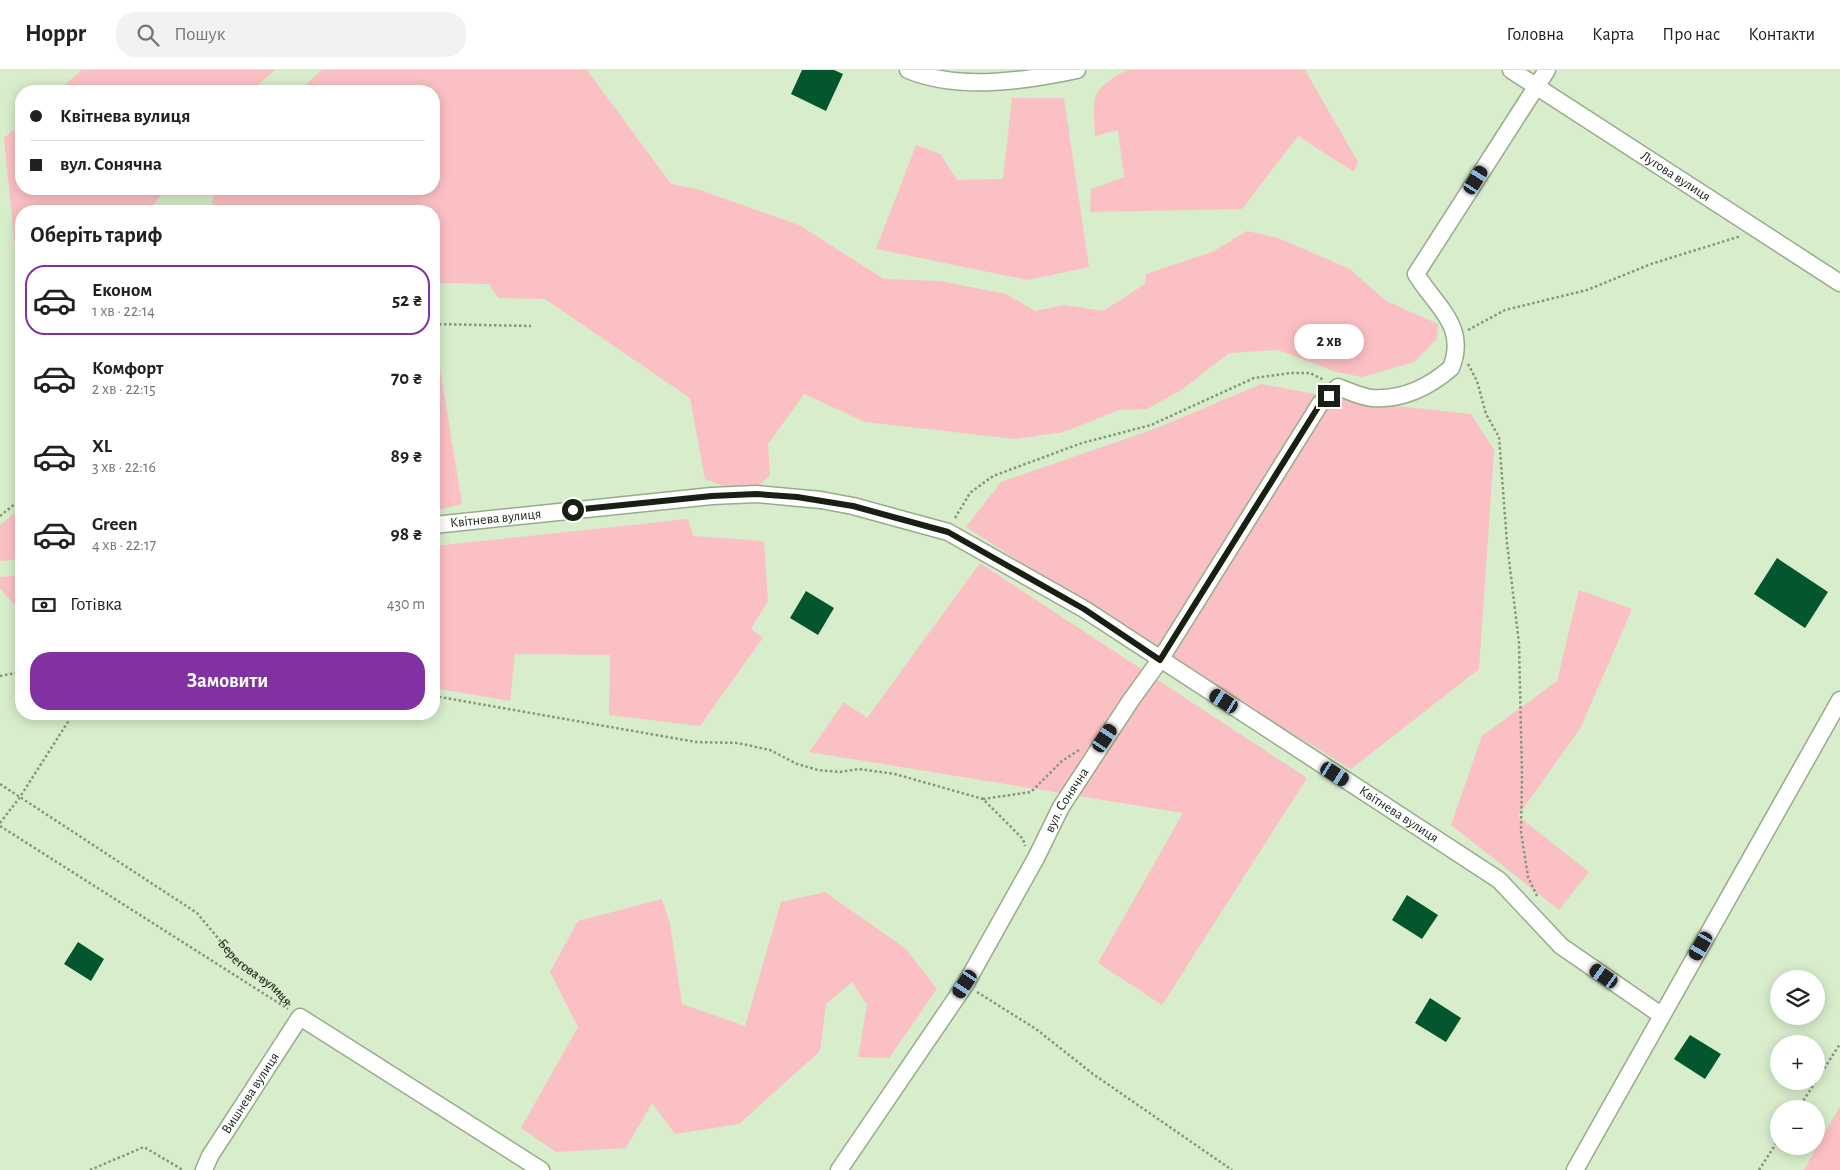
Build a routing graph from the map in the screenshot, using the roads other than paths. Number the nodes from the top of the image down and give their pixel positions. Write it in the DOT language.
graph roads {
  1 [pos="908,70"];
  2 [pos="1077,70"];
  3 [pos="1511,70"];
  4 [pos="1547,70"];
  5 [pos="1536,86"];
  6 [pos="1840,283"];
  7 [pos="440,524"];
  8 [pos="1160,660"];
  9 [pos="1840,700"];
  10 [pos="1661,1015"];
  11 [pos="300,1017"];
  12 [pos="204,1170"];
  13 [pos="541,1170"];
  14 [pos="840,1170"];
  15 [pos="1575,1170"];
  1 -- 2 [label="street"];
  3 -- 5 [label="street, Лугова вулиця"];
  4 -- 5 [label="street"];
  5 -- 6 [label="street, Лугова вулиця"];
  5 -- 8 [label="street, вул. Сонячна"];
  7 -- 8 [label="street, Квітнева вулиця"];
  8 -- 10 [label="street, Квітнева вулиця"];
  8 -- 14 [label="street, вул. Сонячна"];
  9 -- 10 [label="street"];
  10 -- 15 [label="street"];
  11 -- 12 [label="street, Вишнева вулиця"];
  11 -- 13 [label="street, Берегова вулиця"];
}
